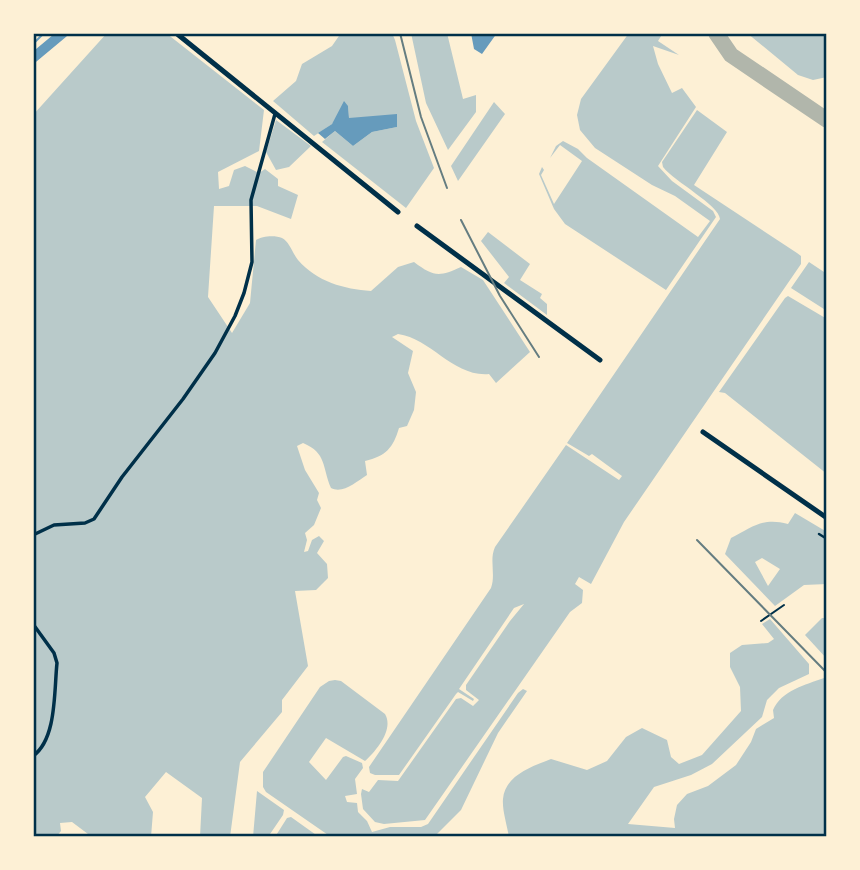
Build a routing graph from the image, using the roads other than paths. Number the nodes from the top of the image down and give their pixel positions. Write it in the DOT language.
graph roads {
  1 [pos="176,33"];
  2 [pos="276,112"];
  3 [pos="398,212"];
  4 [pos="417,226"];
  5 [pos="600,360"];
  6 [pos="703,432"];
  7 [pos="827,518"];
  8 [pos="819,534"];
  9 [pos="33,535"];
  10 [pos="827,539"];
  11 [pos="784,605"];
  12 [pos="761,621"];
  13 [pos="33,624"];
  14 [pos="33,756"];
  1 -- 2 [label="main road"];
  2 -- 3 [label="main road"];
  2 -- 9 [label="street"];
  4 -- 5 [label="main road"];
  6 -- 7 [label="main road"];
  8 -- 10 [label="street"];
  11 -- 12 [label="lane"];
  13 -- 14 [label="street"];
}
